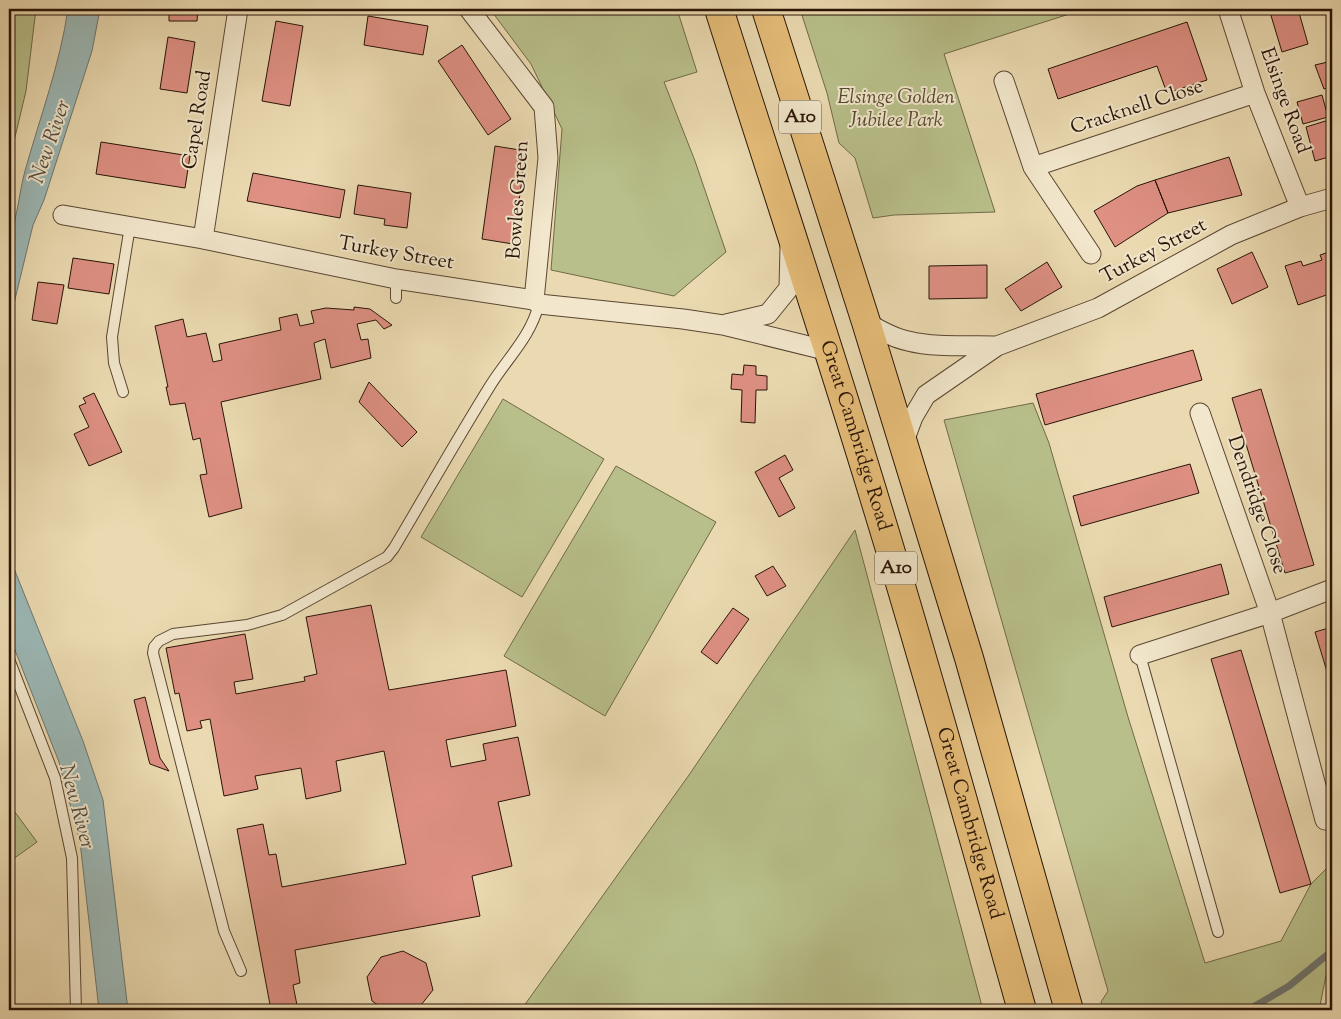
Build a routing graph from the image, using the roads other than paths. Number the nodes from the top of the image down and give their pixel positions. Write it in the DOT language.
graph roads {
  1 [pos="238,9"];
  2 [pos="469,9"];
  3 [pos="719,9"];
  4 [pos="766,9"];
  5 [pos="1228,9"];
  6 [pos="1004,81"];
  7 [pos="1255,93"];
  8 [pos="1033,167"];
  9 [pos="1332,198"];
  10 [pos="1300,207"];
  11 [pos="63,215"];
  12 [pos="130,226"];
  13 [pos="790,228"];
  14 [pos="203,239"];
  15 [pos="1091,254"];
  16 [pos="396,279"];
  17 [pos="396,298"];
  18 [pos="536,302"];
  19 [pos="866,322"];
  20 [pos="723,325"];
  21 [pos="997,346"];
  22 [pos="829,351"];
  23 [pos="123,392"];
  24 [pos="1200,412"];
  25 [pos="903,444"];
  26 [pos="1332,589"];
  27 [pos="1270,613"];
  28 [pos="1140,655"];
  29 [pos="9,659"];
  30 [pos="1325,820"];
  31 [pos="1218,932"];
  32 [pos="241,971"];
  33 [pos="76,1010"];
  34 [pos="1022,1010"];
  35 [pos="1069,1010"];
  1 -- 14 [label="street, Capel Road"];
  2 -- 18 [label="street, Bowles Green"];
  3 -- 13 [label="highway, Great Cambridge Road / A10"];
  4 -- 19 [label="highway, A10"];
  5 -- 7 [label="street, Elsinge Road"];
  6 -- 8 [label="street"];
  7 -- 8 [label="street, Cracknell Close"];
  7 -- 10 [label="street, Elsinge Road"];
  8 -- 15 [label="street"];
  9 -- 10 [label="street, Turkey Street"];
  10 -- 21 [label="street, Turkey Street"];
  11 -- 12 [label="street, Turkey Street"];
  12 -- 14 [label="street, Turkey Street"];
  12 -- 23 [label="lane"];
  13 -- 20 [label="street, Turkey Street"];
  13 -- 22 [label="highway, Great Cambridge Road / A10"];
  14 -- 16 [label="street, Turkey Street"];
  16 -- 17 [label="lane"];
  16 -- 18 [label="street, Turkey Street"];
  18 -- 20 [label="street, Turkey Street"];
  18 -- 32 [label="lane"];
  19 -- 21 [label="street, Turkey Street"];
  19 -- 25 [label="highway, A10"];
  20 -- 22 [label="street, Turkey Street"];
  21 -- 25 [label="street, Turkey Street"];
  22 -- 34 [label="highway, Great Cambridge Road / A10"];
  24 -- 27 [label="street, Dendridge Close"];
  25 -- 35 [label="highway, A10"];
  26 -- 27 [label="street"];
  27 -- 28 [label="street"];
  27 -- 30 [label="street, Dendridge Close"];
  28 -- 31 [label="lane"];
  29 -- 33 [label="lane"];
}
